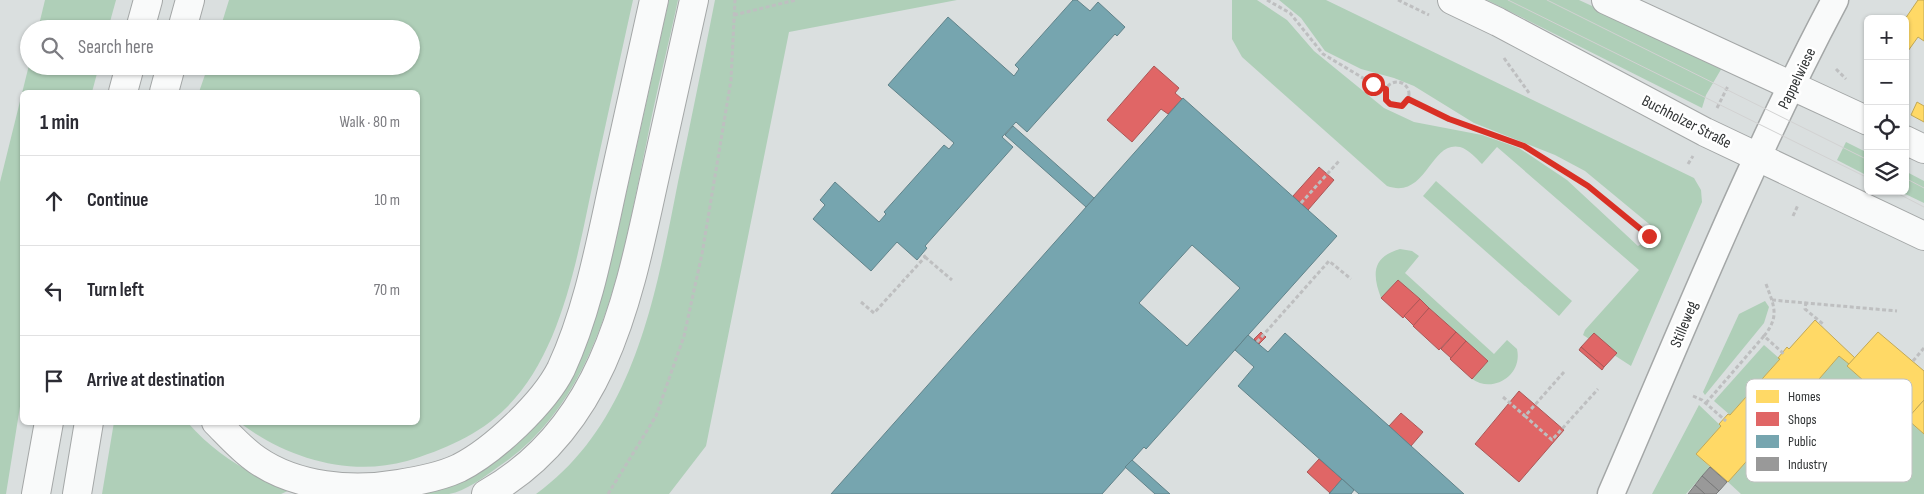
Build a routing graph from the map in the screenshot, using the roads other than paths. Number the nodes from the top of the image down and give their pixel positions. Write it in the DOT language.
graph roads {
  1 [pos="148,0"];
  2 [pos="190,0"];
  3 [pos="654,0"];
  4 [pos="694,0"];
  5 [pos="1452,0"];
  6 [pos="1606,0"];
  7 [pos="1835,0"];
  8 [pos="142,20"];
  9 [pos="184,20"];
  10 [pos="128,75"];
  11 [pos="169,75"];
  12 [pos="1792,86"];
  13 [pos="124,90"];
  14 [pos="165,90"];
  15 [pos="1864,119"];
  16 [pos="1909,142"];
  17 [pos="1924,150"];
  18 [pos="1758,156"];
  19 [pos="1924,236"];
  20 [pos="48,425"];
  21 [pos="88,425"];
  22 [pos="219,425"];
  23 [pos="36,494"];
  24 [pos="77,494"];
  25 [pos="486,494"];
  26 [pos="1612,494"];
  1 -- 8 [label="main road"];
  2 -- 9 [label="main road"];
  3 -- 22 [label="main road"];
  4 -- 25 [label="main road"];
  5 -- 18 [label="main road, Buchholzer Straße"];
  6 -- 12 [label="main road"];
  7 -- 12 [label="street, Pappelwiese"];
  10 -- 13 [label="main road"];
  11 -- 14 [label="main road"];
  12 -- 15 [label="main road"];
  12 -- 18 [label="street, Pappelwiese"];
  16 -- 17 [label="main road"];
  18 -- 19 [label="main road, Buchholzer Straße"];
  18 -- 26 [label="street, Stilleweg"];
  20 -- 23 [label="main road"];
  21 -- 24 [label="main road"];
}
